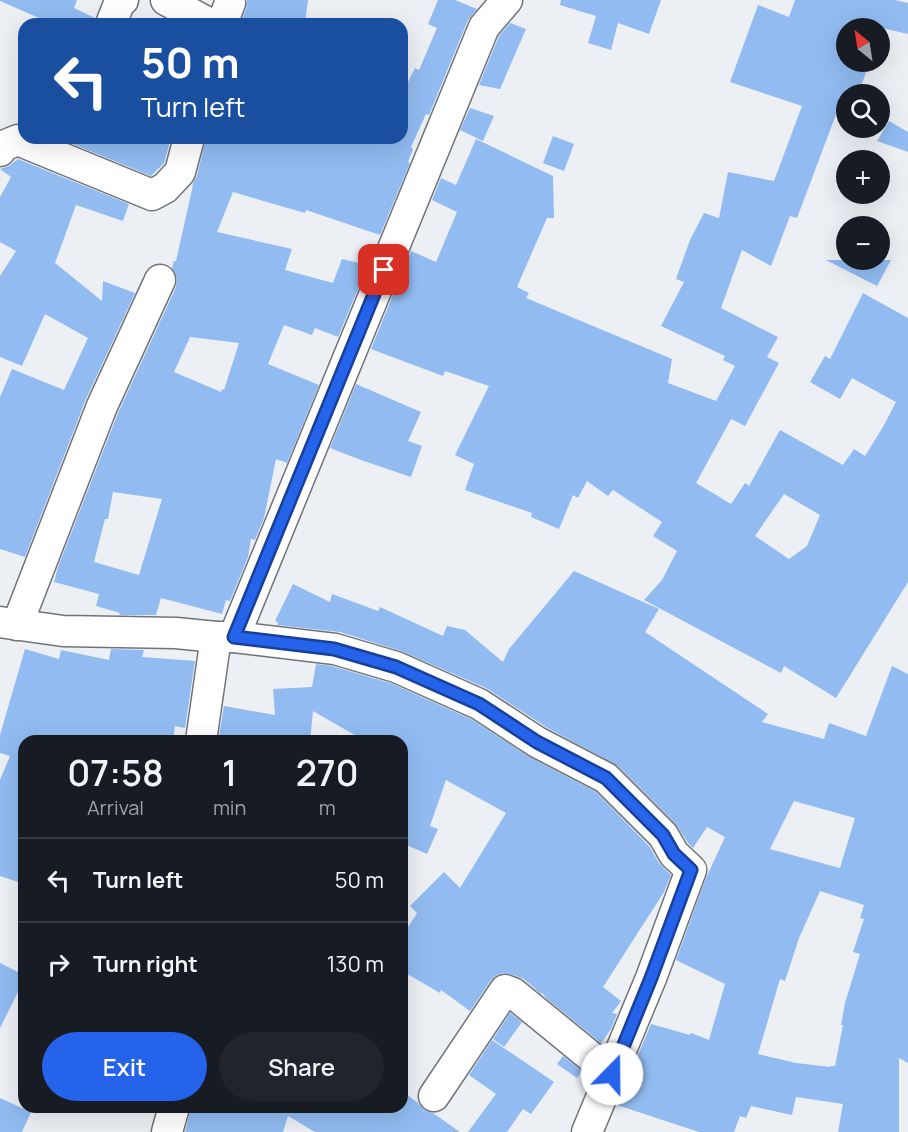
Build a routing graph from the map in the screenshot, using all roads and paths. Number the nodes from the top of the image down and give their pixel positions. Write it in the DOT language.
graph roads {
  1 [pos="123,0"];
  2 [pos="166,0"];
  3 [pos="507,0"];
  4 [pos="113,18"];
  5 [pos="199,18"];
  6 [pos="18,140"];
  7 [pos="42,144"];
  8 [pos="187,144"];
  9 [pos="60,147"];
  10 [pos="0,151"];
  11 [pos="160,280"];
  12 [pos="8,624"];
  13 [pos="225,637"];
  14 [pos="202,735"];
  15 [pos="612,1074"];
  16 [pos="434,1096"];
  17 [pos="172,1113"];
  18 [pos="167,1132"];
  19 [pos="587,1132"];
  1 -- 4 [label="street"];
  2 -- 5 [label="street"];
  3 -- 13 [label="street"];
  6 -- 10 [label="street"];
  7 -- 9 [label="street"];
  8 -- 9 [label="street"];
  11 -- 12 [label="street"];
  12 -- 13 [label="street"];
  13 -- 14 [label="street"];
  13 -- 15 [label="street"];
  15 -- 16 [label="street"];
  15 -- 19 [label="street"];
  17 -- 18 [label="street"];
}
